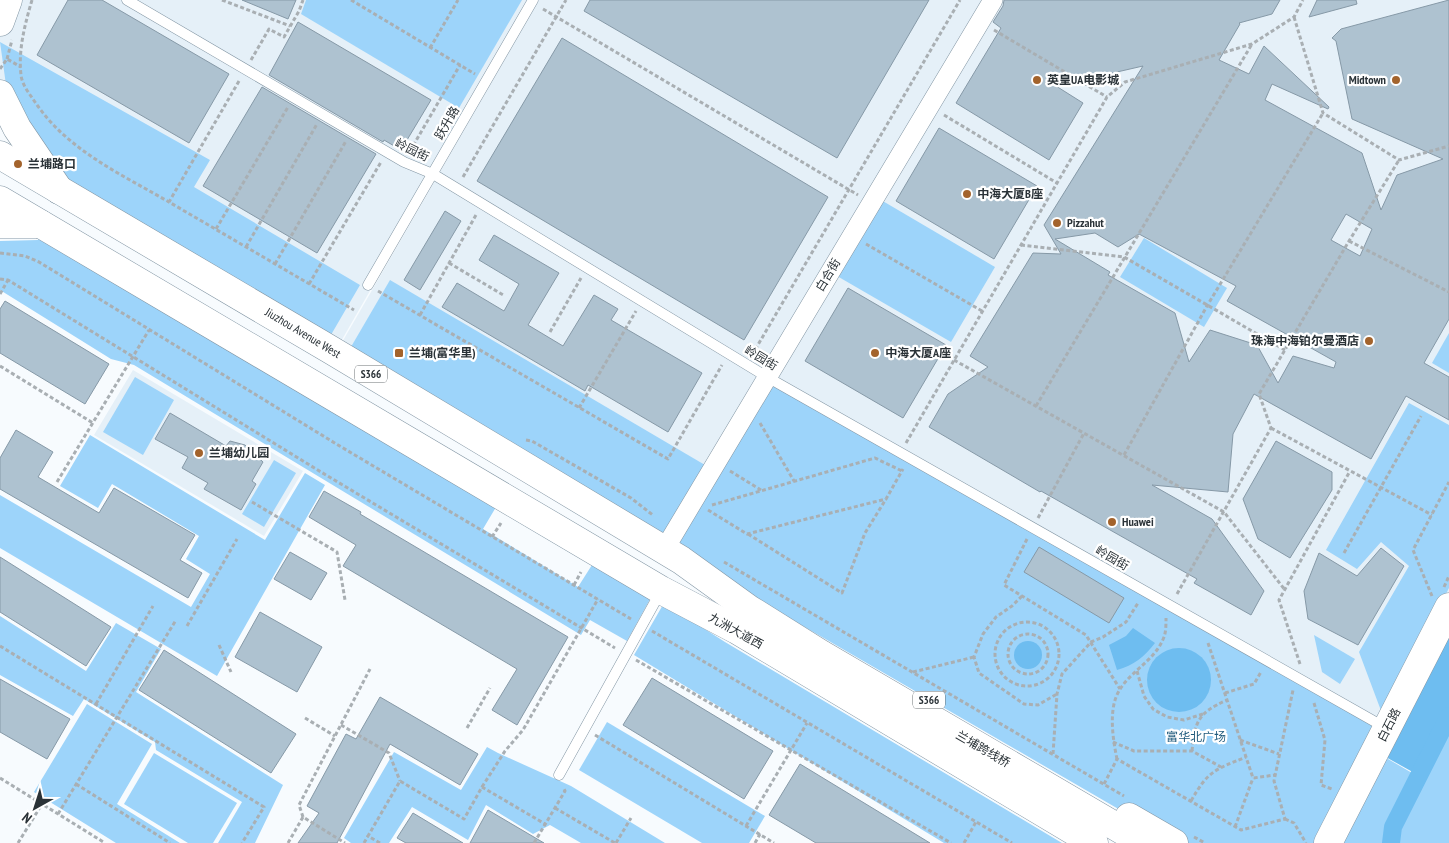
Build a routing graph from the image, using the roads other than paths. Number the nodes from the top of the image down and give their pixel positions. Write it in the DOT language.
graph roads {
  1 [pos="8,0"];
  2 [pos="127,0"];
  3 [pos="992,0"];
  4 [pos="532,1"];
  5 [pos="0,22"];
  6 [pos="0,94"];
  7 [pos="0,155"];
  8 [pos="433,174"];
  9 [pos="59,190"];
  10 [pos="0,200"];
  11 [pos="0,224"];
  12 [pos="40,224"];
  13 [pos="368,285"];
  14 [pos="768,376"];
  15 [pos="672,555"];
  16 [pos="661,590"];
  17 [pos="1442,605"];
  18 [pos="816,664"];
  19 [pos="1386,729"];
  20 [pos="559,775"];
  21 [pos="1070,843"];
  22 [pos="1094,843"];
  23 [pos="1144,843"];
  24 [pos="1174,843"];
  25 [pos="1328,843"];
  1 -- 5 [label="main road"];
  2 -- 8 [label="lane, 岭园街"];
  3 -- 14 [label="street, 白合街"];
  4 -- 8 [label="lane, 跃升路"];
  6 -- 9 [label="main road"];
  7 -- 9 [label="main road, Jiuzhou Avenue West / S366"];
  8 -- 13 [label="lane, 跃升路"];
  8 -- 14 [label="lane, 岭园街"];
  9 -- 15 [label="main road, Jiuzhou Avenue West / S366"];
  10 -- 12 [label="main road"];
  11 -- 12 [label="main road"];
  12 -- 16 [label="main road"];
  14 -- 15 [label="street, 白合街"];
  14 -- 19 [label="lane, 岭园街"];
  15 -- 18 [label="main road, 九洲大道西"];
  15 -- 24 [label="main road, S366"];
  16 -- 18 [label="main road, 九洲大道西"];
  16 -- 20 [label="lane"];
  16 -- 21 [label="main road"];
  17 -- 19 [label="main road, 白石路"];
  18 -- 22 [label="main road, 兰埔跨线桥"];
  18 -- 23 [label="main road, 兰埔跨线桥"];
  19 -- 25 [label="main road, 白石路"];
}
